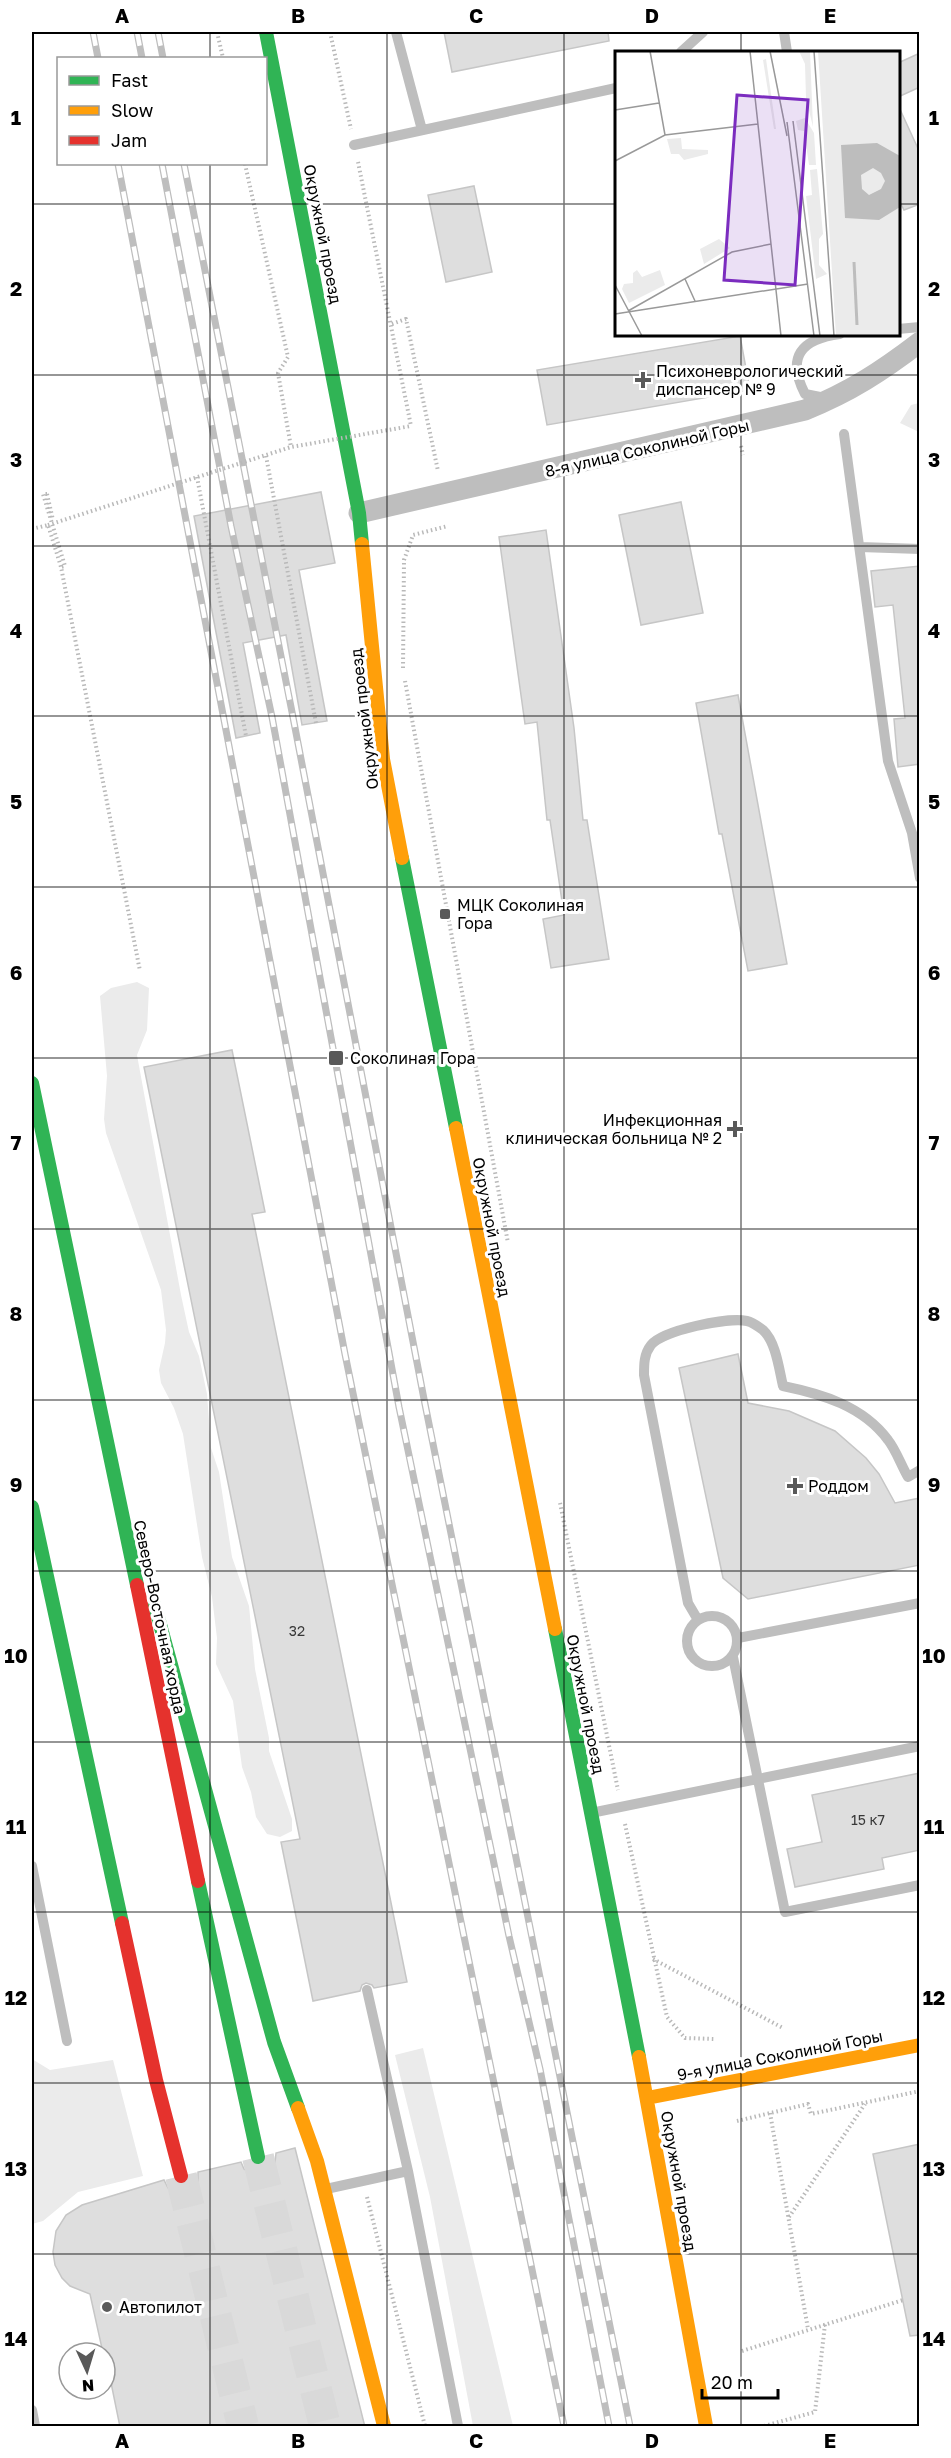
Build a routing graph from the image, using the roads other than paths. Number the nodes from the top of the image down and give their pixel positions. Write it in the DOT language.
graph roads {
  1 [pos="266,32"];
  2 [pos="396,32"];
  3 [pos="703,32"];
  4 [pos="784,32"];
  5 [pos="682,51"];
  6 [pos="787,51"];
  7 [pos="615,88"];
  8 [pos="422,130"];
  9 [pos="354,145"];
  10 [pos="920,327"];
  11 [pos="900,329"];
  12 [pos="832,336"];
  13 [pos="920,342"];
  14 [pos="838,397"];
  15 [pos="844,434"];
  16 [pos="359,513"];
  17 [pos="860,547"];
  18 [pos="920,549"];
  19 [pos="916,832"];
  20 [pos="920,878"];
  21 [pos="32,1083"];
  22 [pos="96,1393"];
  23 [pos="920,1470"];
  24 [pos="32,1507"];
  25 [pos="920,1603"];
  26 [pos="698,1620"];
  27 [pos="738,1638"];
  28 [pos="733,1657"];
  29 [pos="920,1746"];
  30 [pos="757,1779"];
  31 [pos="591,1813"];
  32 [pos="32,1866"];
  33 [pos="920,1885"];
  34 [pos="367,1990"];
  35 [pos="67,2041"];
  36 [pos="920,2045"];
  37 [pos="647,2098"];
  38 [pos="258,2157"];
  39 [pos="408,2171"];
  40 [pos="181,2176"];
  41 [pos="325,2189"];
  42 [pos="32,2410"];
  43 [pos="35,2427"];
  44 [pos="384,2427"];
  45 [pos="458,2427"];
  46 [pos="706,2427"];
  1 -- 16 [label="main road, Окружной проезд"];
  2 -- 8 [label="lane"];
  3 -- 5 [label="lane"];
  4 -- 6 [label="lane"];
  7 -- 8 [label="lane"];
  8 -- 9 [label="lane"];
  10 -- 11 [label="lane"];
  12 -- 14 [label="lane"];
  13 -- 14 [label="street, 8-я улица Соколиной Горы"];
  14 -- 16 [label="street, 8-я улица Соколиной Горы"];
  15 -- 17 [label="lane"];
  16 -- 31 [label="main road, Окружной проезд"];
  17 -- 18 [label="lane"];
  17 -- 19 [label="lane"];
  19 -- 20 [label="lane"];
  21 -- 22 [label="main road, Северо-Восточная хорда"];
  22 -- 38 [label="main road, Северо-Восточная хорда"];
  22 -- 41 [label="main road"];
  23 -- 26 [label="lane"];
  24 -- 40 [label="main road"];
  25 -- 27 [label="lane"];
  26 -- 27 [label="lane"];
  26 -- 28 [label="lane"];
  27 -- 28 [label="lane"];
  28 -- 30 [label="lane"];
  29 -- 30 [label="lane"];
  30 -- 31 [label="lane"];
  30 -- 33 [label="lane"];
  31 -- 37 [label="main road, Окружной проезд"];
  32 -- 35 [label="lane"];
  34 -- 39 [label="lane"];
  36 -- 37 [label="main road, 9-я улица Соколиной Горы"];
  37 -- 46 [label="main road, Окружной проезд"];
  39 -- 41 [label="lane"];
  39 -- 45 [label="lane"];
  41 -- 44 [label="main road"];
  42 -- 43 [label="lane"];
}
